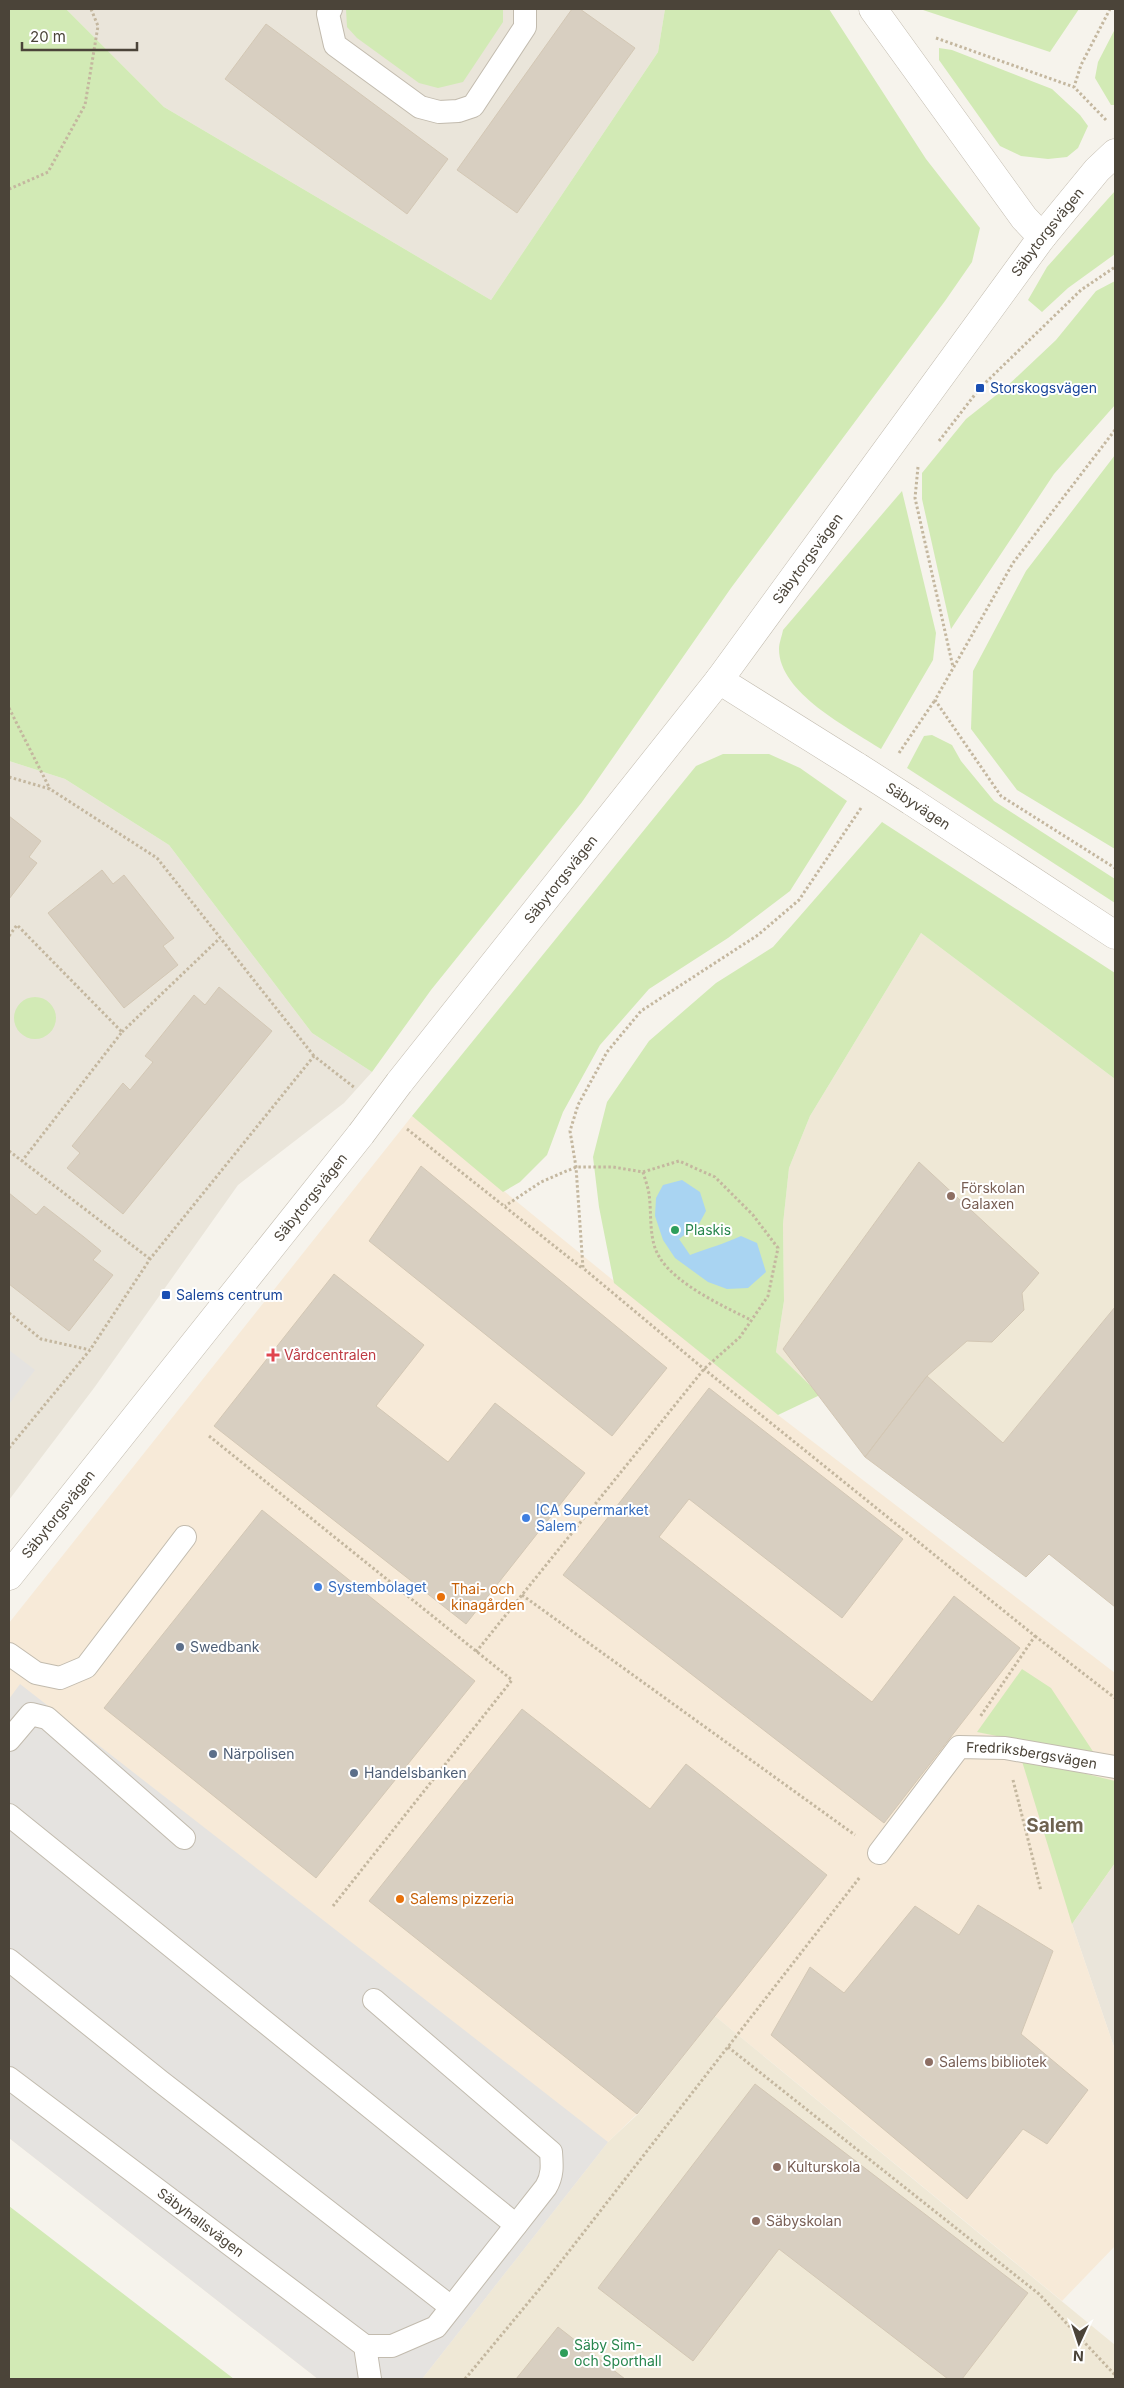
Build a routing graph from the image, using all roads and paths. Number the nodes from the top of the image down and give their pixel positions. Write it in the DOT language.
graph roads {
  1 [pos="91,9"];
  2 [pos="331,9"];
  3 [pos="525,9"];
  4 [pos="874,9"];
  5 [pos="1110,9"];
  6 [pos="901,48"];
  7 [pos="1074,87"];
  8 [pos="1108,122"];
  9 [pos="1106,162"];
  10 [pos="9,188"];
  11 [pos="1042,237"];
  12 [pos="1115,267"];
  13 [pos="1115,430"];
  14 [pos="934,446"];
  15 [pos="923,461"];
  16 [pos="954,667"];
  17 [pos="719,680"];
  18 [pos="935,700"];
  19 [pos="9,708"];
  20 [pos="897,756"];
  21 [pos="9,777"];
  22 [pos="50,789"];
  23 [pos="864,804"];
  24 [pos="1115,868"];
  25 [pos="9,936"];
  26 [pos="1115,936"];
  27 [pos="220,938"];
  28 [pos="122,1032"];
  29 [pos="314,1056"];
  30 [pos="9,1151"];
  31 [pos="22,1161"];
  32 [pos="576,1167"];
  33 [pos="642,1172"];
  34 [pos="505,1206"];
  35 [pos="150,1260"];
  36 [pos="9,1313"];
  37 [pos="751,1320"];
  38 [pos="90,1350"];
  39 [pos="704,1369"];
  40 [pos="209,1436"];
  41 [pos="185,1537"];
  42 [pos="9,1576"];
  43 [pos="522,1595"];
  44 [pos="1035,1636"];
  45 [pos="476,1652"];
  46 [pos="9,1654"];
  47 [pos="1115,1698"];
  48 [pos="9,1740"];
  49 [pos="959,1747"];
  50 [pos="1005,1748"];
  51 [pos="1115,1767"];
  52 [pos="9,1816"];
  53 [pos="184,1838"];
  54 [pos="879,1853"];
  55 [pos="1041,1891"];
  56 [pos="333,1906"];
  57 [pos="9,1960"];
  58 [pos="374,2000"];
  59 [pos="728,2047"];
  60 [pos="9,2078"];
  61 [pos="516,2226"];
  62 [pos="451,2307"];
  63 [pos="365,2346"];
  64 [pos="1115,2375"];
  65 [pos="370,2379"];
  66 [pos="465,2379"];
  1 -- 10 [label="path"];
  2 -- 3 [label="lane"];
  4 -- 6 [label="street"];
  5 -- 7 [label="path"];
  6 -- 7 [label="path"];
  6 -- 11 [label="street"];
  7 -- 8 [label="path"];
  9 -- 11 [label="street, Säbytorgsvägen"];
  11 -- 17 [label="street, Säbytorgsvägen"];
  12 -- 14 [label="path"];
  13 -- 16 [label="path"];
  15 -- 16 [label="path"];
  16 -- 18 [label="path"];
  17 -- 26 [label="street, Säbyvägen, bridge"];
  17 -- 42 [label="street, Säbytorgsvägen, bridge"];
  18 -- 20 [label="path"];
  18 -- 24 [label="path"];
  19 -- 22 [label="path"];
  21 -- 22 [label="path"];
  22 -- 27 [label="path"];
  23 -- 32 [label="path"];
  25 -- 28 [label="path"];
  27 -- 28 [label="path"];
  27 -- 29 [label="path"];
  28 -- 31 [label="path"];
  30 -- 31 [label="path"];
  31 -- 35 [label="path"];
  32 -- 33 [label="path"];
  32 -- 34 [label="path"];
  32 -- 39 [label="path"];
  33 -- 37 [label="path"];
  33 -- 37 [label="path"];
  36 -- 38 [label="path"];
  37 -- 39 [label="path"];
  39 -- 43 [label="path"];
  39 -- 44 [label="path"];
  40 -- 45 [label="path"];
  41 -- 46 [label="lane"];
  43 -- 45 [label="path"];
  43 -- 54 [label="path"];
  44 -- 47 [label="path"];
  44 -- 49 [label="path"];
  45 -- 56 [label="path"];
  48 -- 53 [label="lane"];
  49 -- 50 [label="lane, Fredriksbergsvägen"];
  49 -- 54 [label="lane, Fredriksbergsvägen"];
  50 -- 51 [label="lane, Fredriksbergsvägen"];
  50 -- 55 [label="path"];
  52 -- 61 [label="lane"];
  54 -- 59 [label="path"];
  57 -- 62 [label="lane"];
  58 -- 61 [label="lane"];
  59 -- 64 [label="path"];
  59 -- 66 [label="path"];
  60 -- 63 [label="lane, Säbyhallsvägen"];
  61 -- 62 [label="lane"];
  62 -- 63 [label="lane"];
  63 -- 65 [label="lane"];
}
